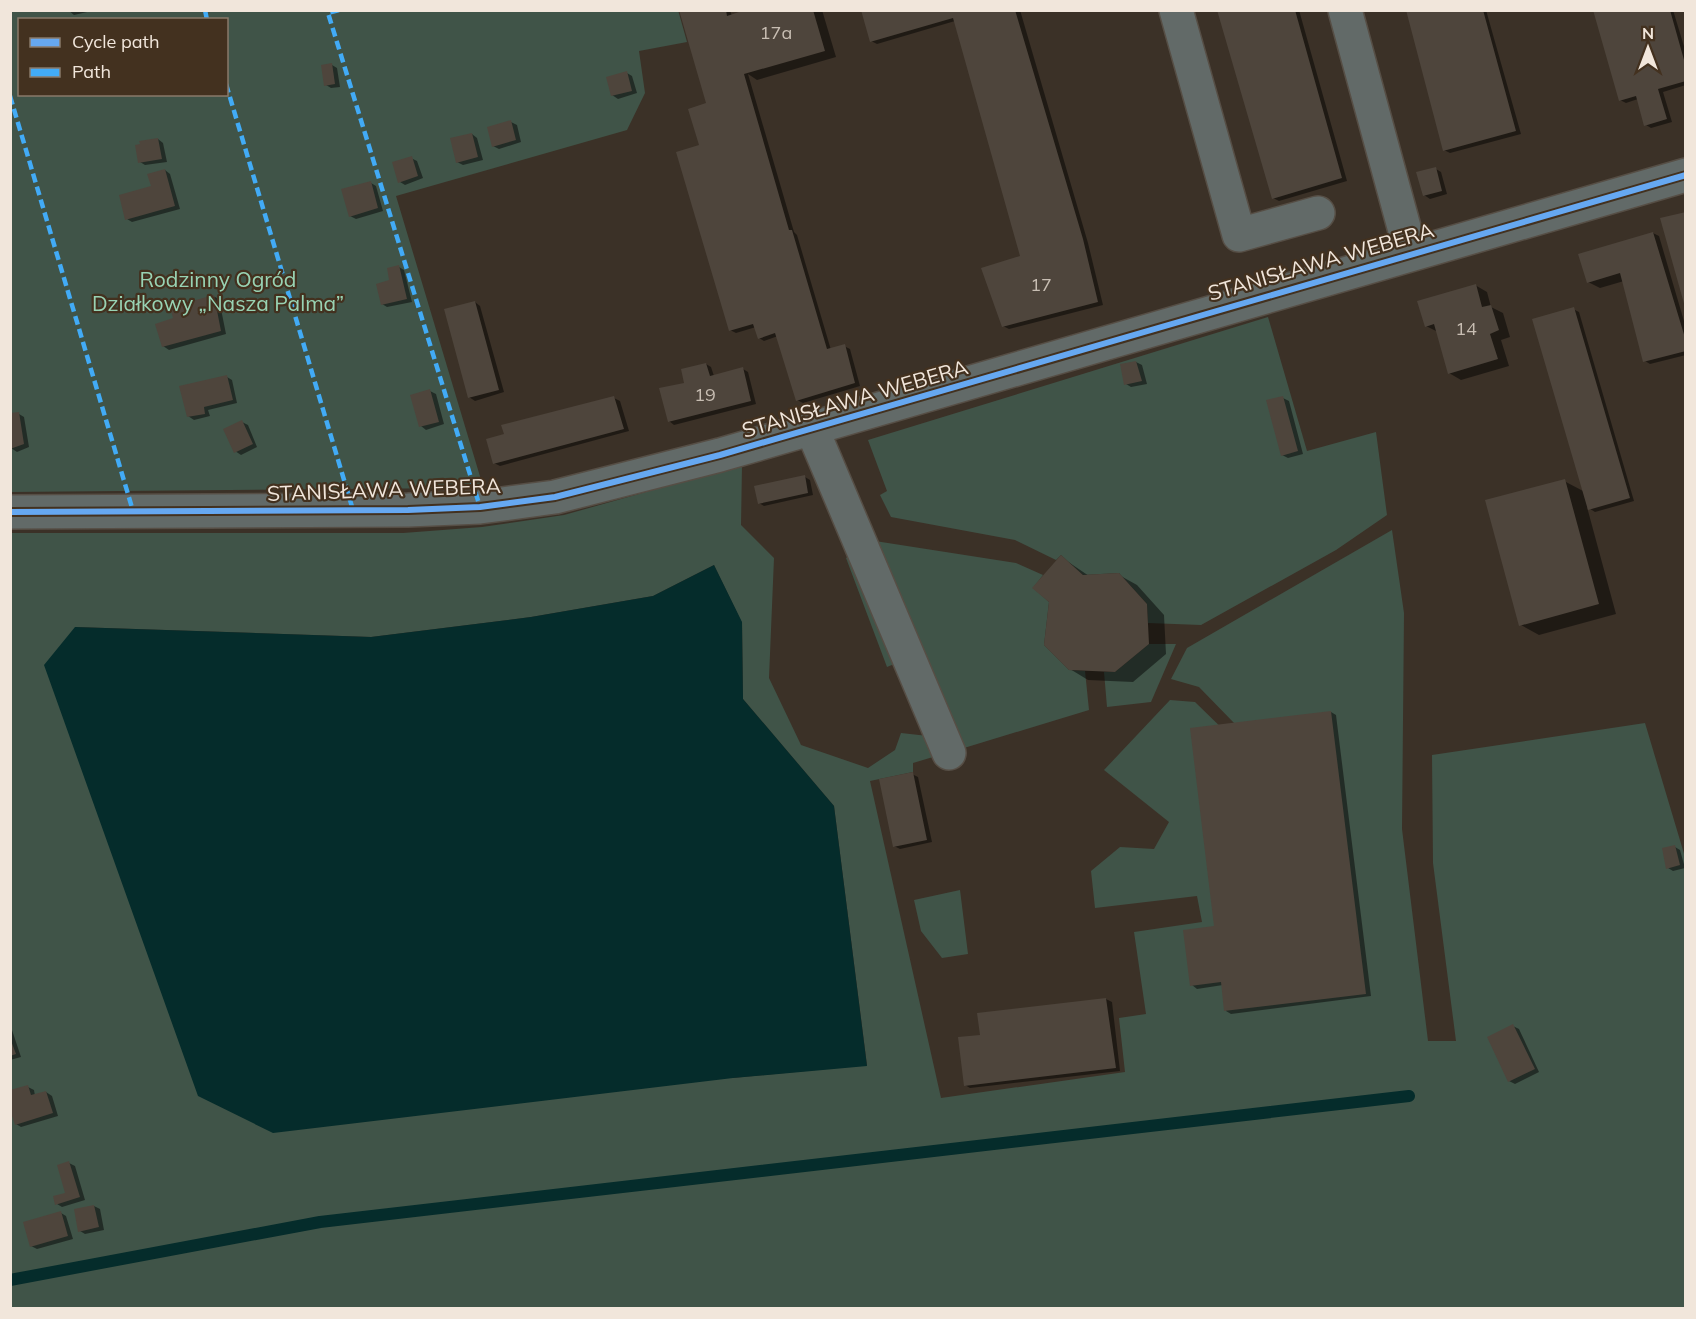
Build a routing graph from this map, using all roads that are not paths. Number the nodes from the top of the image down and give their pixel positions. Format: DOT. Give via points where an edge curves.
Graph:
graph roads {
  1 [pos="1176,10"];
  2 [pos="1345,10"];
  3 [pos="1686,175"];
  4 [pos="1318,213"];
  5 [pos="1411,253"];
  6 [pos="812,429"];
  7 [pos="10,512"];
  8 [pos="949,753"];
  1 -- 4 [label="street" via="1239,235"];
  2 -- 5 [label="street"];
  3 -- 5 [label="street, STANISŁAWA WEBERA"];
  5 -- 6 [label="street, STANISŁAWA WEBERA"];
  6 -- 7 [label="street, STANISŁAWA WEBERA" via="555,497 465,507"];
  6 -- 8 [label="street"];
}
